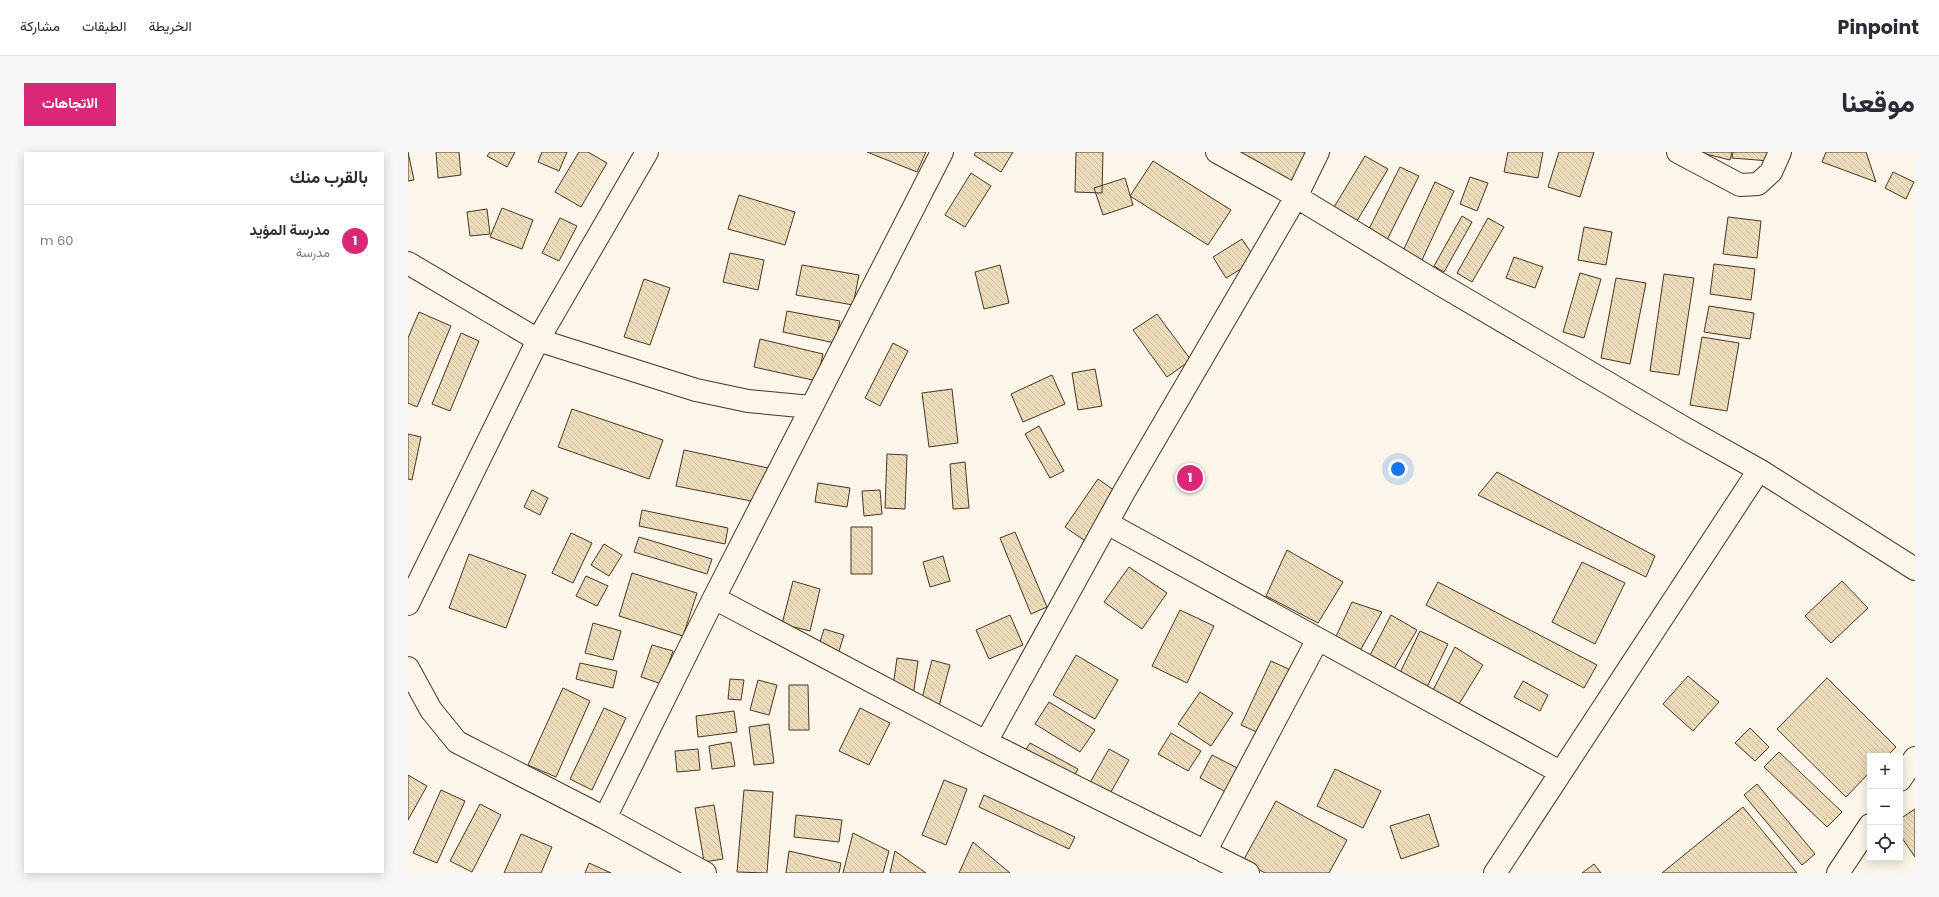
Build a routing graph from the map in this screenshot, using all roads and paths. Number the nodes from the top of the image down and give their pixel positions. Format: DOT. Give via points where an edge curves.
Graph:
graph roads {
  1 [pos="647,152"];
  2 [pos="942,152"];
  3 [pos="1217,152"];
  4 [pos="1318,152"];
  5 [pos="1678,152"];
  6 [pos="1780,152"];
  7 [pos="1296,197"];
  8 [pos="408,263"];
  9 [pos="538,340"];
  10 [pos="811,407"];
  11 [pos="1759,470"];
  12 [pos="1107,523"];
  13 [pos="1915,569"];
  14 [pos="714,598"];
  15 [pos="408,604"];
  16 [pos="1318,639"];
  17 [pos="408,668"];
  18 [pos="986,742"];
  19 [pos="1915,758"];
  20 [pos="1560,772"];
  21 [pos="1903,776"];
  22 [pos="605,818"];
  23 [pos="1867,830"];
  24 [pos="1205,852"];
  25 [pos="705,873"];
  26 [pos="1248,873"];
  27 [pos="1495,873"];
  28 [pos="1838,873"];
  1 -- 9 [label="street"];
  2 -- 10 [label="street"];
  3 -- 7 [label="street"];
  4 -- 7 [label="street"];
  5 -- 6 [label="street" via="1740,185 1758,184 1771,172"];
  7 -- 11 [label="street"];
  7 -- 12 [label="street"];
  8 -- 9 [label="street"];
  9 -- 10 [label="street" via="696,390 748,401"];
  9 -- 15 [label="street"];
  10 -- 14 [label="street"];
  11 -- 13 [label="street"];
  11 -- 20 [label="street"];
  12 -- 16 [label="street"];
  12 -- 18 [label="street"];
  14 -- 18 [label="street"];
  14 -- 22 [label="street"];
  16 -- 20 [label="street"];
  16 -- 24 [label="street"];
  17 -- 22 [label="street" via="432,710 457,742"];
  18 -- 24 [label="street"];
  19 -- 21 [label="street"];
  20 -- 27 [label="street"];
  22 -- 25 [label="street"];
  23 -- 28 [label="street"];
  24 -- 26 [label="street"];
}
